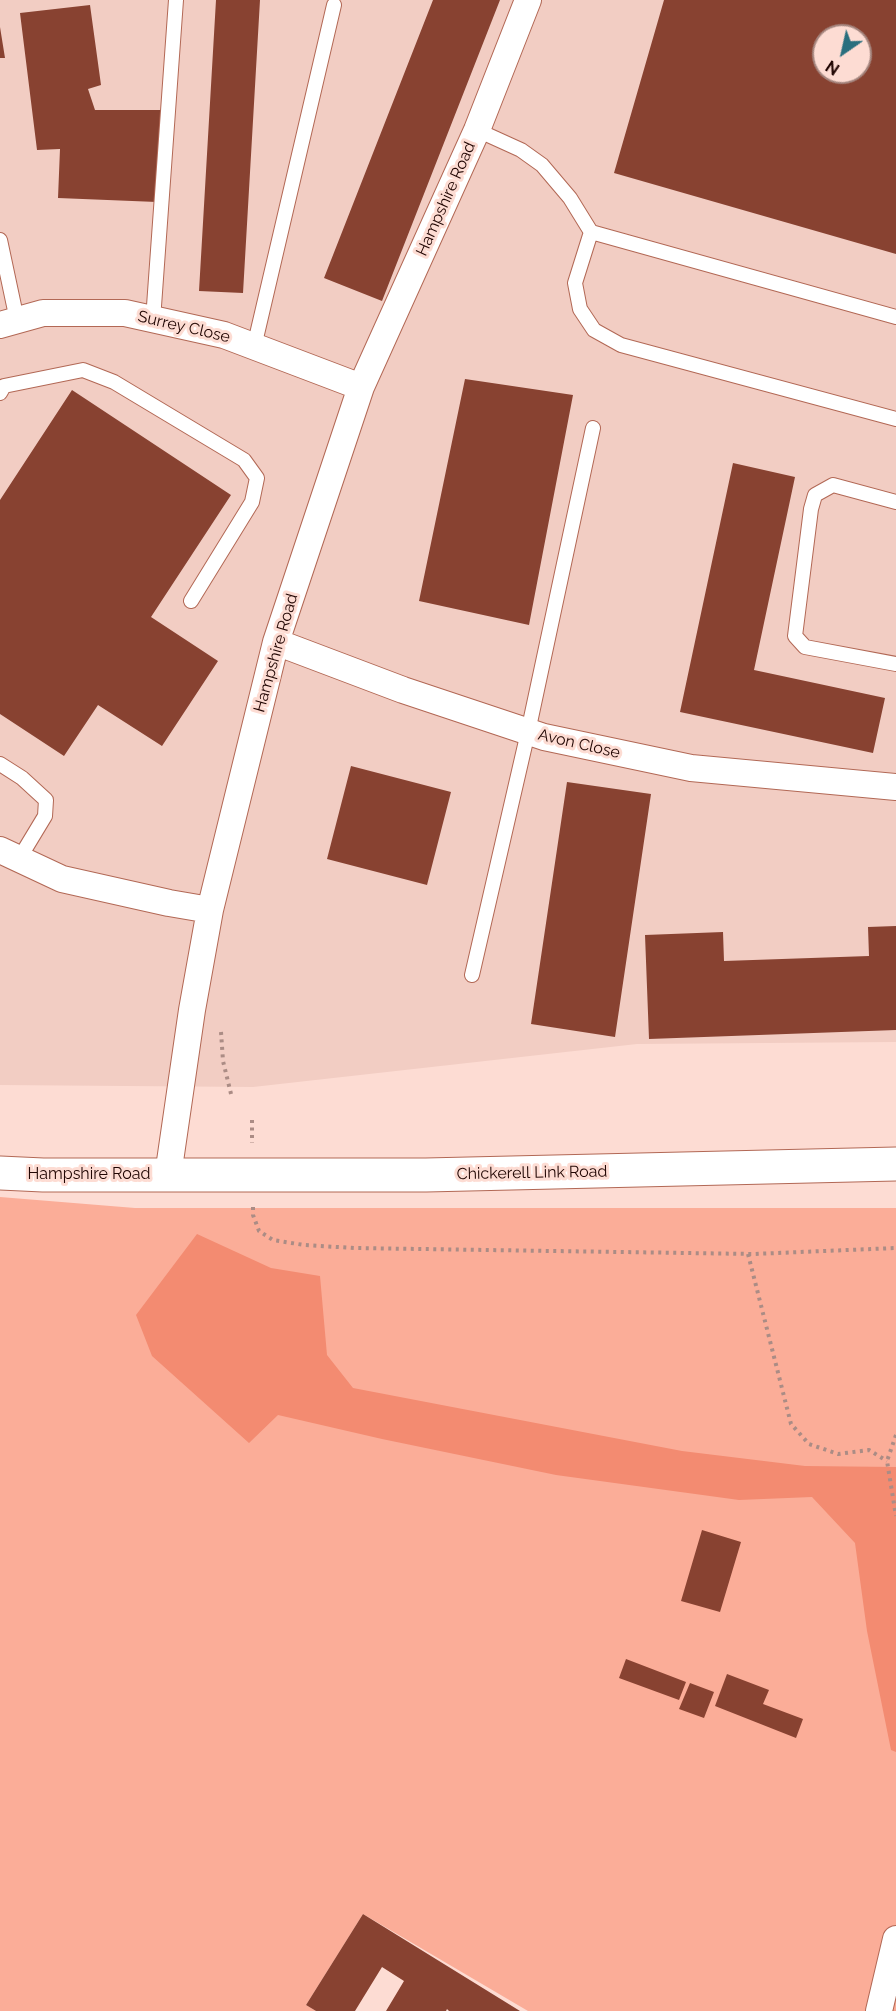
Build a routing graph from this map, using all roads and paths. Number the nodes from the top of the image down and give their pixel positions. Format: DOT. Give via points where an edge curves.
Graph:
graph roads {
  1 [pos="176,0"];
  2 [pos="528,0"];
  3 [pos="334,5"];
  4 [pos="477,130"];
  5 [pos="591,232"];
  6 [pos="0,240"];
  7 [pos="896,317"];
  8 [pos="153,320"];
  9 [pos="8,323"];
  10 [pos="254,347"];
  11 [pos="362,387"];
  12 [pos="0,393"];
  13 [pos="896,419"];
  14 [pos="592,428"];
  15 [pos="896,502"];
  16 [pos="191,601"];
  17 [pos="276,642"];
  18 [pos="896,664"];
  19 [pos="528,732"];
  20 [pos="0,764"];
  21 [pos="896,787"];
  22 [pos="9,854"];
  23 [pos="210,910"];
  24 [pos="472,975"];
  25 [pos="252,1120"];
  26 [pos="896,1164"];
  27 [pos="0,1173"];
  28 [pos="168,1175"];
  29 [pos="253,1175"];
  30 [pos="896,1248"];
  31 [pos="748,1254"];
  32 [pos="896,1435"];
  33 [pos="887,1461"];
  34 [pos="896,1516"];
  35 [pos="896,1940"];
  36 [pos="879,2011"];
  1 -- 8 [label="lane"];
  2 -- 4 [label="street, Hampshire Road"];
  3 -- 10 [label="lane"];
  4 -- 5 [label="lane" via="521,150 542,165 570,198"];
  4 -- 11 [label="street, Hampshire Road"];
  5 -- 7 [label="lane"];
  5 -- 13 [label="lane" via="575,283 580,309 594,330 621,345"];
  6 -- 9 [label="lane"];
  8 -- 9 [label="street, Surrey Close" via="125,313 43,313"];
  8 -- 10 [label="street, Surrey Close" via="224,335"];
  10 -- 11 [label="street, Surrey Close"];
  11 -- 17 [label="street, Hampshire Road"];
  12 -- 16 [label="lane" via="4,387 83,370 114,382 244,460 257,478 252,502"];
  14 -- 19 [label="lane"];
  15 -- 18 [label="lane" via="833,485 815,495 795,636 805,647"];
  17 -- 19 [label="street, Avon Close"];
  17 -- 23 [label="street, Hampshire Road"];
  19 -- 21 [label="street, Avon Close" via="691,768"];
  19 -- 24 [label="lane"];
  20 -- 22 [label="lane" via="46,800 45,816"];
  22 -- 23 [label="street" via="62,879"];
  23 -- 28 [label="street, Hampshire Road"];
  25 -- 29 [label="path"];
  26 -- 29 [label="main road, Chickerell Link Road"];
  27 -- 28 [label="main road, Hampshire Road"];
  28 -- 29 [label="main road, Chickerell Link Road"];
  29 -- 31 [label="path" via="253,1215 259,1231 273,1240 303,1245"];
  30 -- 31 [label="path"];
  31 -- 33 [label="path" via="791,1424 809,1444 838,1454 869,1450"];
  32 -- 33 [label="path"];
  33 -- 34 [label="path"];
  35 -- 36 [label="street"];
}
